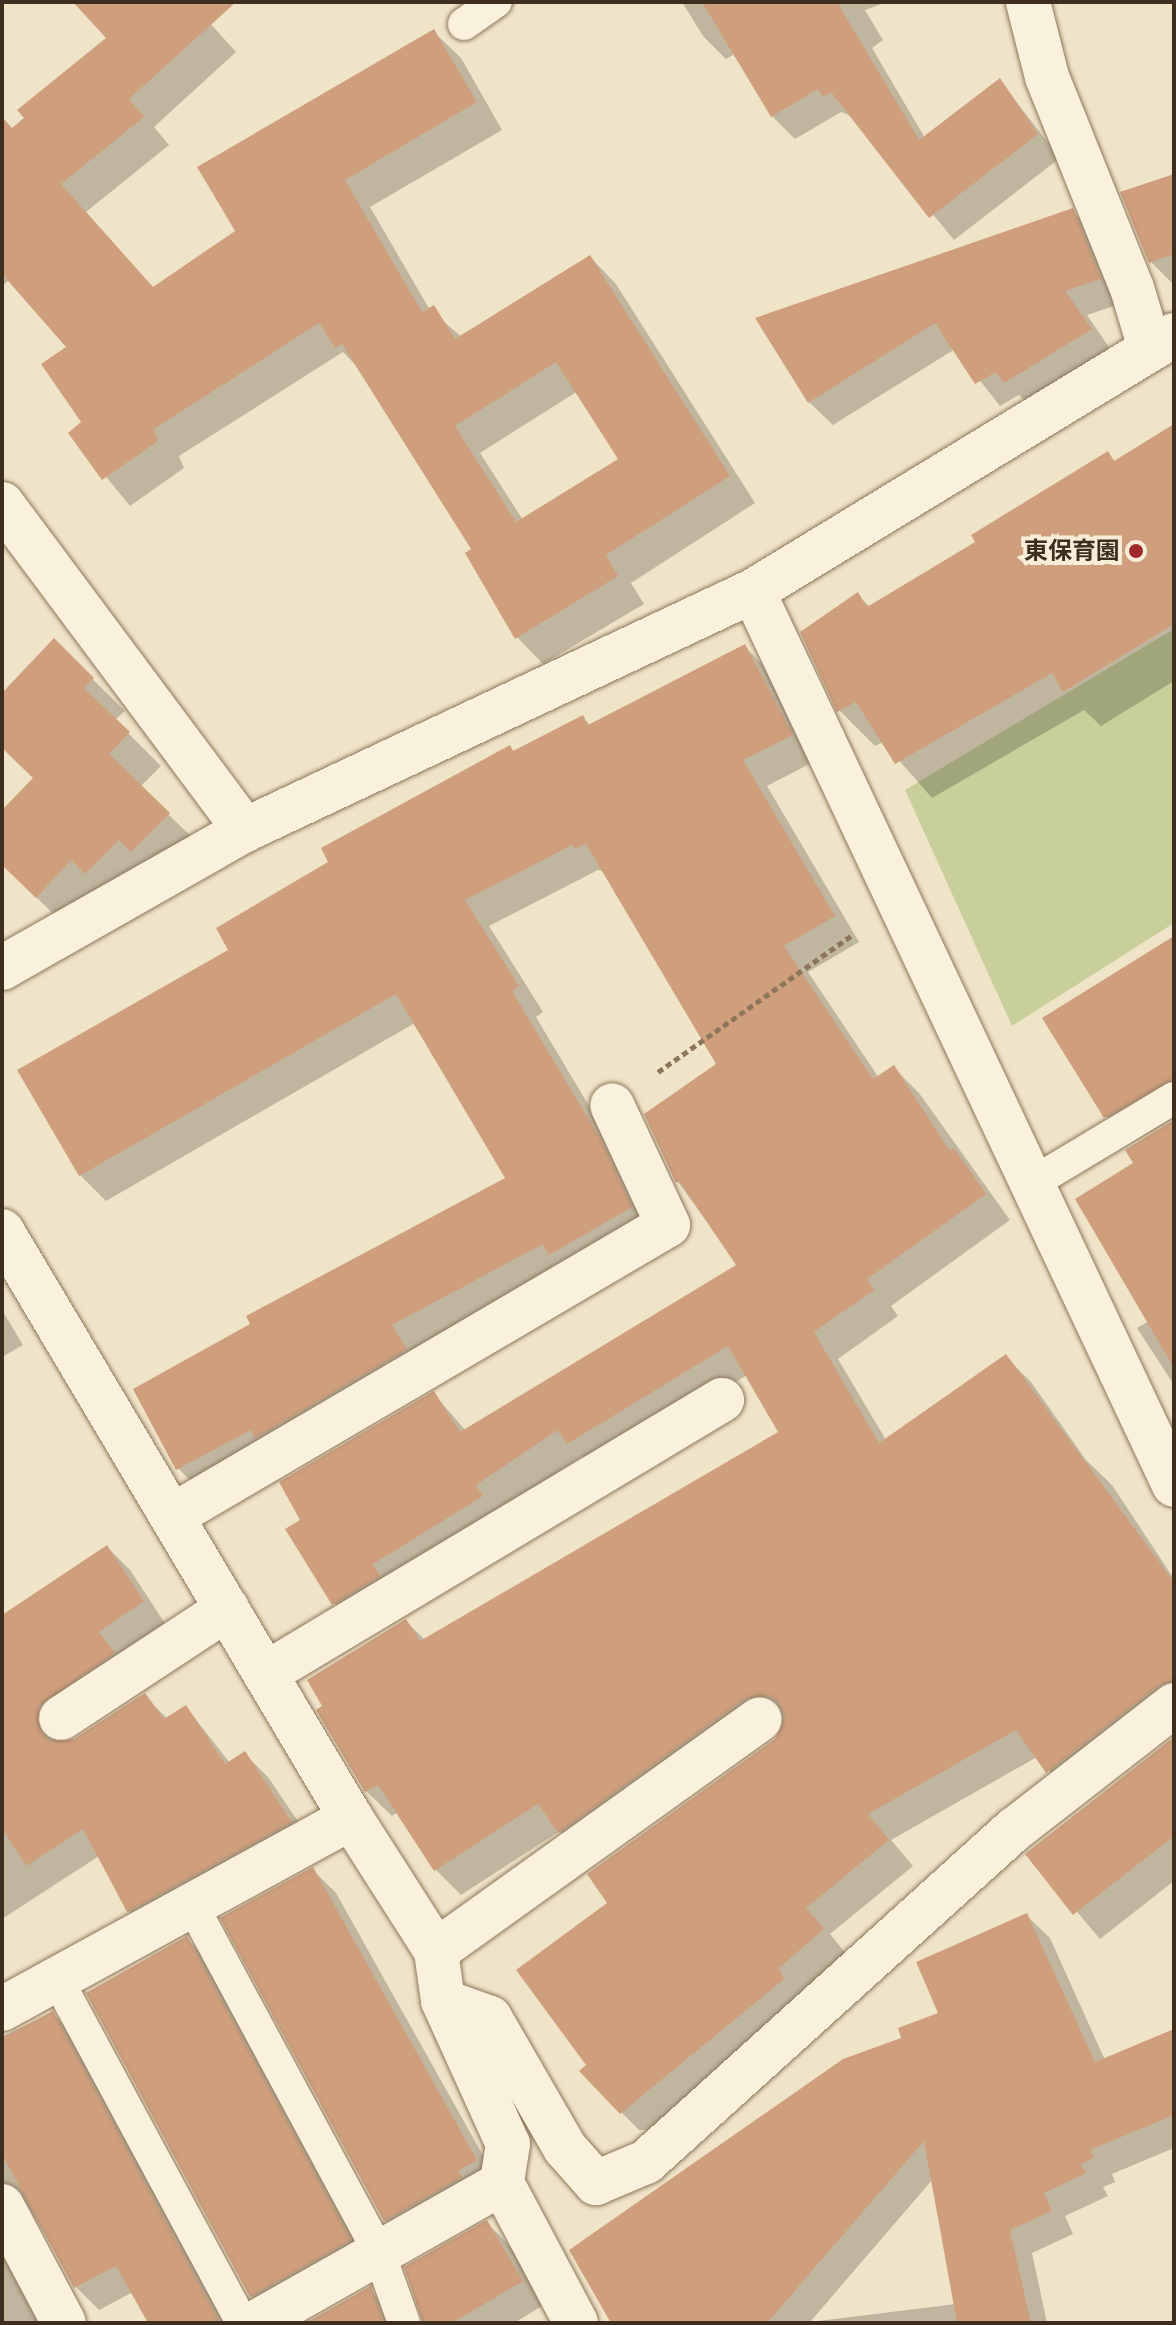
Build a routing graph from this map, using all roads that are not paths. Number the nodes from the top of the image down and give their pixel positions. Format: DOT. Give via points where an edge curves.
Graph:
graph roads {
  1 [pos="496,2"];
  2 [pos="1028,2"];
  3 [pos="464,24"];
  4 [pos="1162,342"];
  5 [pos="2,504"];
  6 [pos="753,591"];
  7 [pos="245,830"];
  8 [pos="2,968"];
  9 [pos="1174,1098"];
  10 [pos="612,1105"];
  11 [pos="1029,1185"];
  12 [pos="2,1231"];
  13 [pos="722,1400"];
  14 [pos="1174,1485"];
  15 [pos="172,1516"];
  16 [pos="227,1609"];
  17 [pos="265,1674"];
  18 [pos="1174,1705"];
  19 [pos="61,1718"];
  20 [pos="760,1719"];
  21 [pos="351,1818"];
  22 [pos="192,1905"];
  23 [pos="436,1951"];
  24 [pos="57,1979"];
  25 [pos="443,2001"];
  26 [pos="2,2009"];
  27 [pos="502,2183"];
  28 [pos="2,2206"];
  29 [pos="379,2253"];
  30 [pos="64,2323"];
  31 [pos="242,2323"];
  32 [pos="255,2323"];
  33 [pos="404,2323"];
  34 [pos="576,2323"];
  1 -- 3 [label="lane"];
  2 -- 4 [label="street" via="1047,77 1132,288"];
  4 -- 6 [label="street"];
  5 -- 7 [label="street"];
  6 -- 7 [label="street"];
  6 -- 11 [label="street"];
  7 -- 8 [label="street"];
  9 -- 11 [label="lane"];
  10 -- 15 [label="street" via="668,1225"];
  11 -- 14 [label="street"];
  12 -- 15 [label="street"];
  13 -- 17 [label="street"];
  15 -- 16 [label="street"];
  16 -- 17 [label="street"];
  16 -- 19 [label="street"];
  17 -- 21 [label="street"];
  18 -- 25 [label="street" via="1015,1829 646,2162 596,2183 565,2148 490,2018"];
  20 -- 23 [label="street"];
  21 -- 22 [label="street"];
  21 -- 23 [label="street"];
  22 -- 24 [label="street"];
  22 -- 29 [label="lane"];
  23 -- 25 [label="street"];
  24 -- 26 [label="street"];
  24 -- 31 [label="lane"];
  25 -- 27 [label="street" via="508,2144"];
  27 -- 29 [label="street"];
  27 -- 34 [label="street"];
  28 -- 30 [label="street"];
  29 -- 32 [label="street"];
  29 -- 33 [label="lane"];
}
